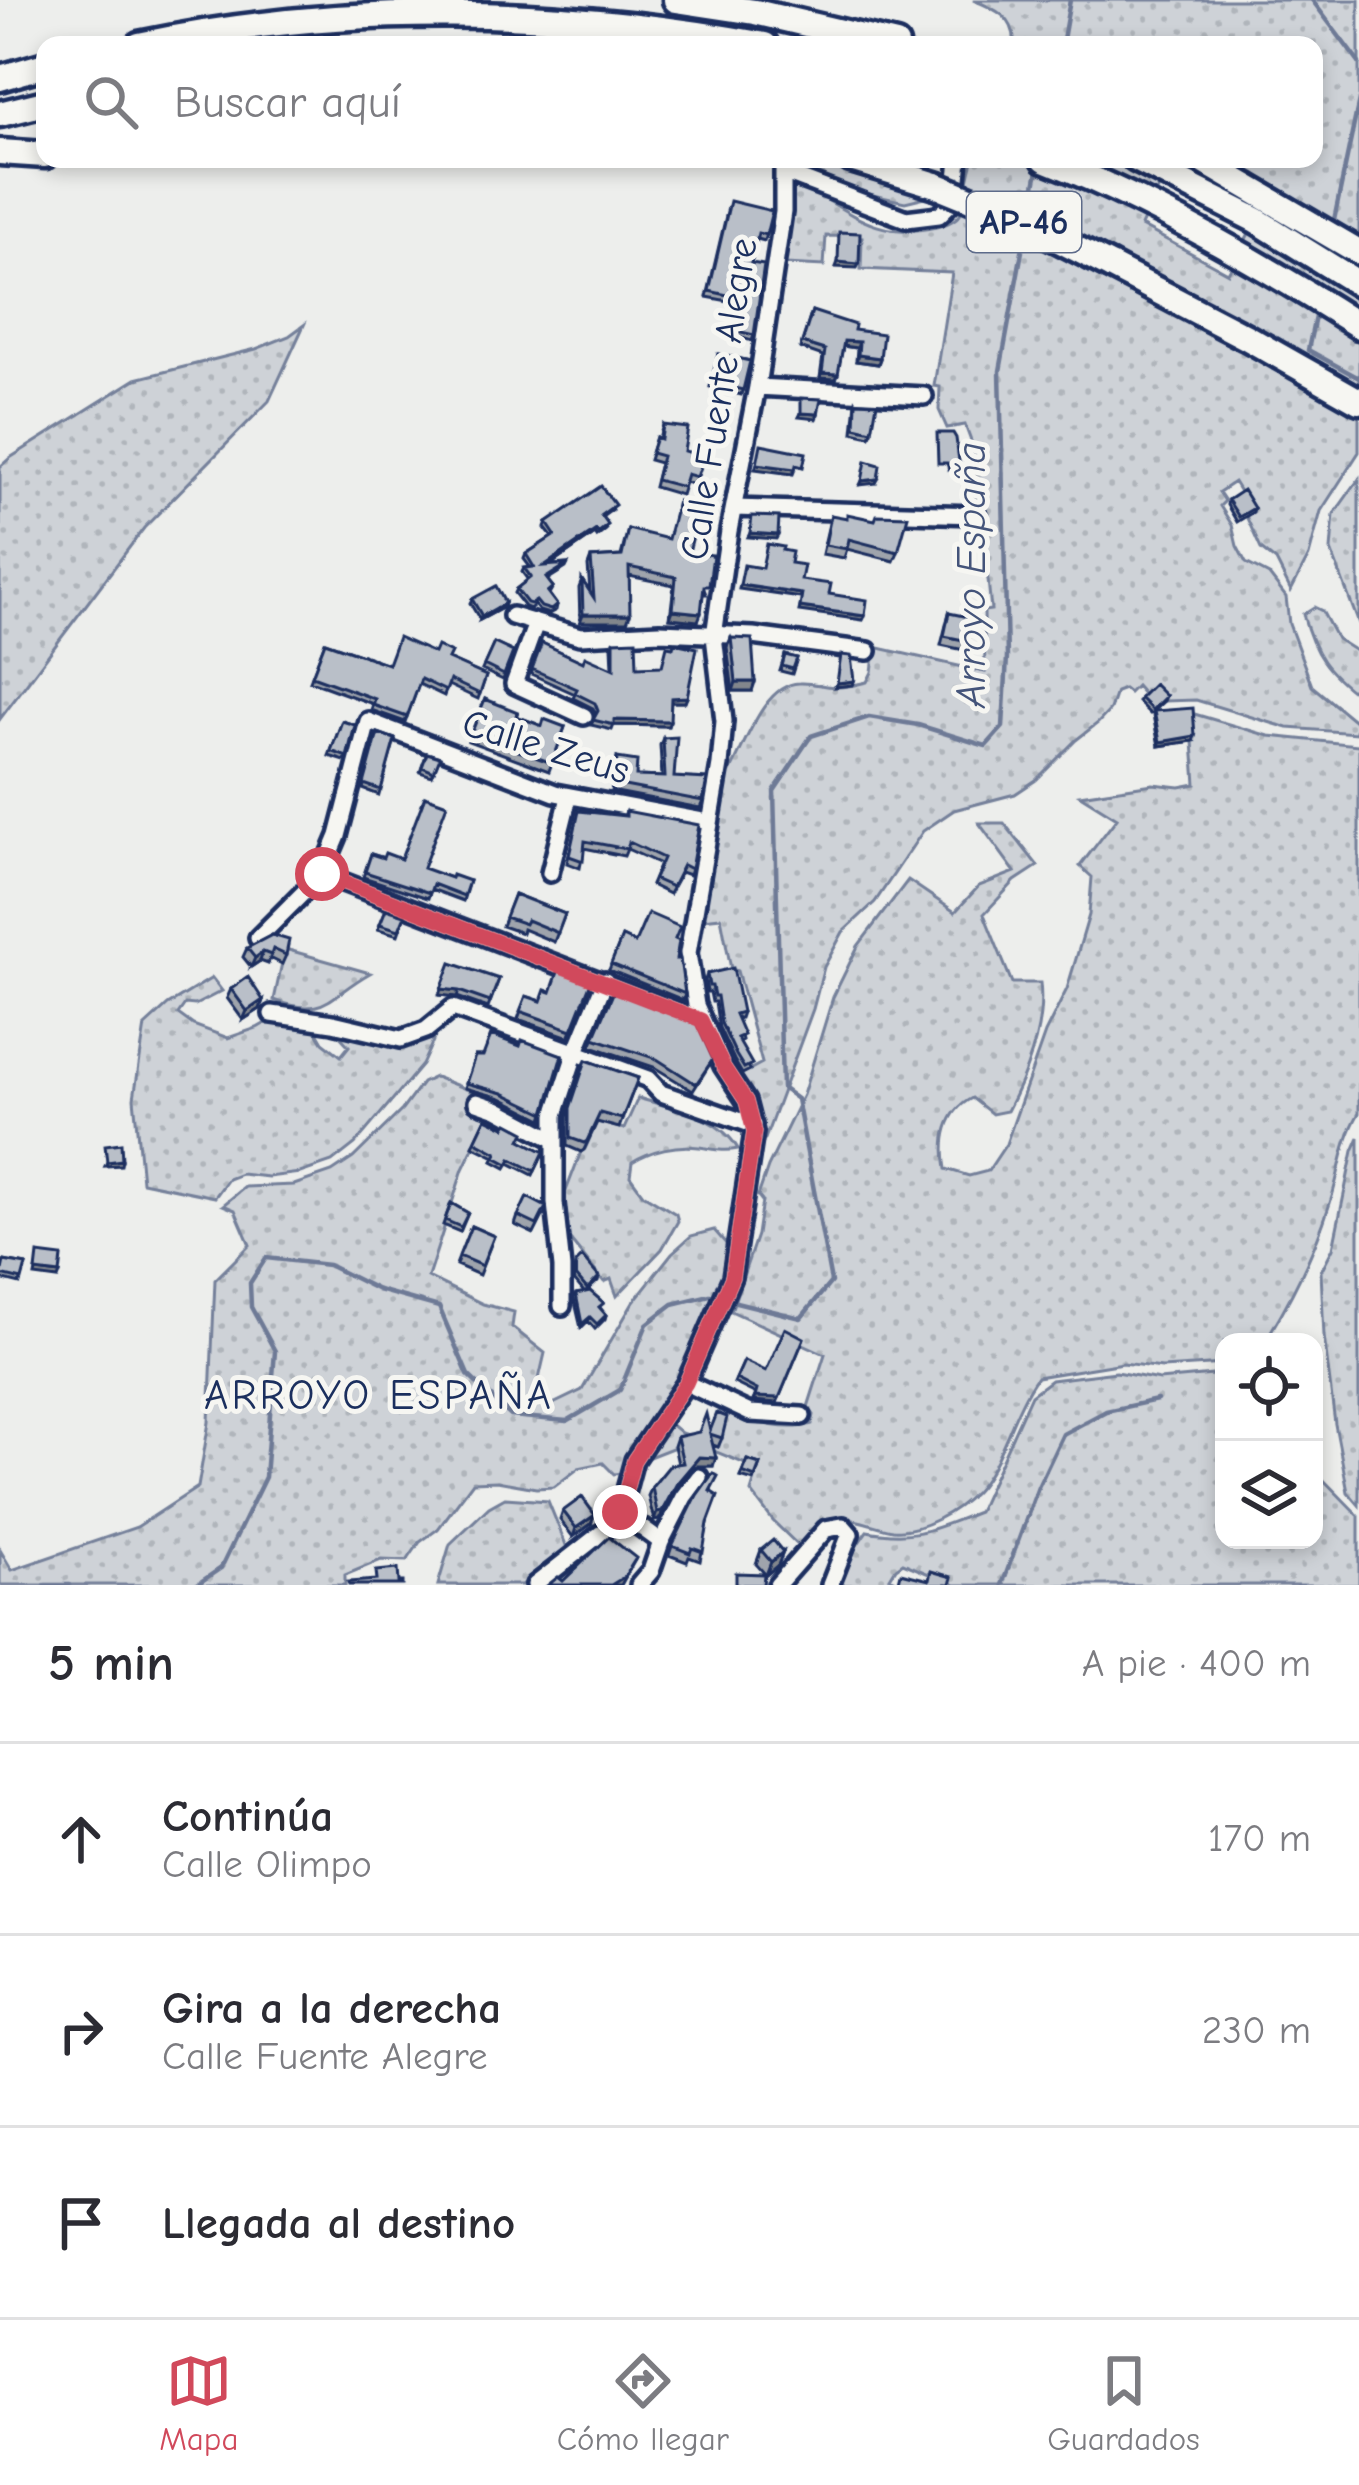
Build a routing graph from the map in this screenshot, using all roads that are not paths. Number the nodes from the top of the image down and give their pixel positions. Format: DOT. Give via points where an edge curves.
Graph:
graph roads {
  1 [pos="676,0"];
  2 [pos="198,36"];
  3 [pos="714,36"];
  4 [pos="858,36"];
  5 [pos="36,68"];
  6 [pos="0,78"];
  7 [pos="36,105"];
  8 [pos="0,115"];
  9 [pos="0,152"];
  10 [pos="36,154"];
  11 [pos="880,168"];
  12 [pos="958,168"];
  13 [pos="1064,168"];
  14 [pos="1157,168"];
  15 [pos="1217,168"];
  16 [pos="1359,252"];
  17 [pos="1359,284"];
  18 [pos="1359,326"];
  19 [pos="758,387"];
  20 [pos="924,397"];
  21 [pos="1359,401"];
  22 [pos="734,508"];
  23 [pos="977,515"];
  24 [pos="512,616"];
  25 [pos="536,623"];
  26 [pos="715,636"];
  27 [pos="868,651"];
  28 [pos="584,716"];
  29 [pos="569,797"];
  30 [pos="710,822"];
  31 [pos="550,873"];
  32 [pos="322,874"];
  33 [pos="258,938"];
  34 [pos="605,982"];
  35 [pos="272,1014"];
  36 [pos="701,1020"];
  37 [pos="575,1054"];
  38 [pos="477,1102"];
  39 [pos="753,1125"];
  40 [pos="555,1140"];
  41 [pos="562,1306"];
  42 [pos="686,1383"];
  43 [pos="802,1416"];
  44 [pos="699,1477"];
  45 [pos="620,1512"];
  46 [pos="661,1542"];
  47 [pos="535,1585"];
  48 [pos="639,1585"];
  49 [pos="777,1585"];
  50 [pos="830,1585"];
  1 -- 4 [label="highway"];
  2 -- 3 [label="highway" via="443,14"];
  5 -- 6 [label="highway"];
  7 -- 8 [label="highway"];
  9 -- 10 [label="highway"];
  11 -- 21 [label="highway, AP-46, bridge" via="1010,215"];
  12 -- 19 [label="street, Calle Fuente Alegre" via="955,200 939,215 906,219 784,172"];
  13 -- 18 [label="highway" via="1238,254"];
  14 -- 17 [label="highway"];
  15 -- 16 [label="highway"];
  19 -- 20 [label="street"];
  19 -- 22 [label="street, Calle Fuente Alegre"];
  22 -- 23 [label="street"];
  22 -- 26 [label="street, Calle Fuente Alegre"];
  24 -- 25 [label="street"];
  25 -- 26 [label="street" via="580,637"];
  25 -- 28 [label="street, Calle Zeus" via="514,684"];
  26 -- 27 [label="street"];
  26 -- 30 [label="street, Calle Fuente Alegre" via="724,721"];
  29 -- 30 [label="street, Calle Zeus"];
  29 -- 31 [label="street"];
  29 -- 32 [label="street, Calle Zeus" via="368,721"];
  30 -- 36 [label="street, Calle Fuente Alegre" via="688,953"];
  32 -- 33 [label="street"];
  32 -- 34 [label="street"];
  34 -- 36 [label="street"];
  34 -- 37 [label="street"];
  35 -- 37 [label="street" via="401,1039 453,1008"];
  36 -- 39 [label="street, Calle Fuente Alegre"];
  37 -- 39 [label="street"];
  37 -- 40 [label="street"];
  38 -- 40 [label="street"];
  39 -- 42 [label="street" via="732,1277"];
  40 -- 41 [label="street"];
  42 -- 43 [label="street" via="750,1413"];
  42 -- 45 [label="street" via="634,1460"];
  44 -- 46 [label="street"];
  45 -- 46 [label="street"];
  45 -- 47 [label="street"];
  46 -- 48 [label="street"];
  49 -- 50 [label="street" via="826,1529 843,1526 850,1534"];
}
